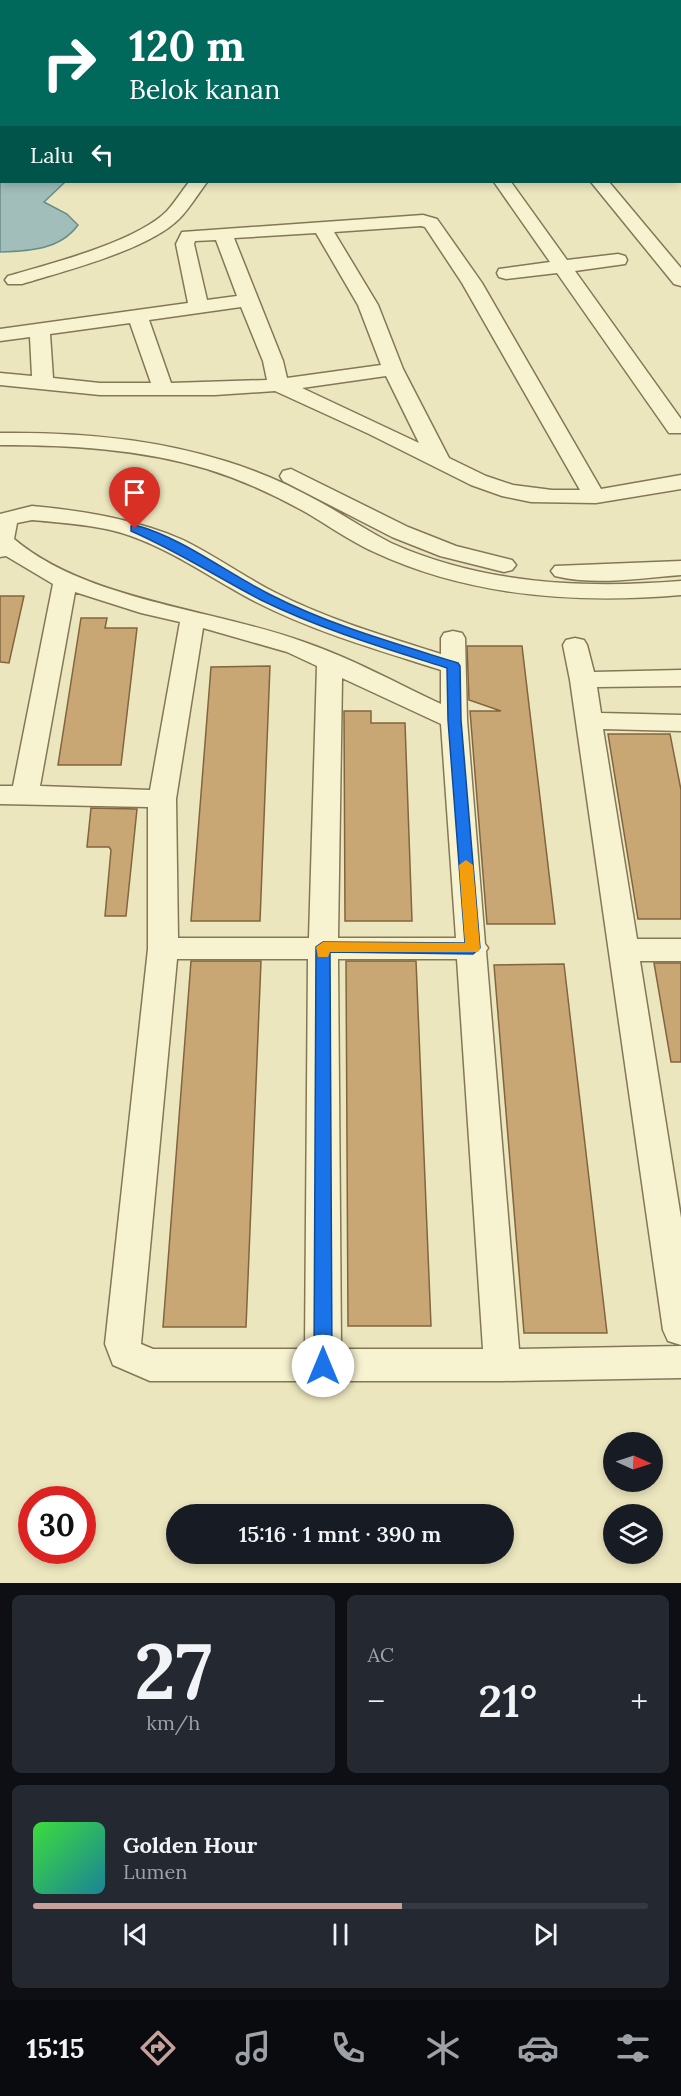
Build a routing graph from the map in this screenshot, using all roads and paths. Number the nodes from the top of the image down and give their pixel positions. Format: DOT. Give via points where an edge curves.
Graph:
graph roads {
  1 [pos="175,183"];
  2 [pos="197,183"];
  3 [pos="503,183"];
  4 [pos="601,183"];
  5 [pos="322,227"];
  6 [pos="223,233"];
  7 [pos="618,260"];
  8 [pos="563,266"];
  9 [pos="506,273"];
  10 [pos="6,277"];
  11 [pos="681,280"];
  12 [pos="248,300"];
  13 [pos="199,307"];
  14 [pos="138,317"];
  15 [pos="40,330"];
  16 [pos="0,335"];
  17 [pos="393,369"];
  18 [pos="0,379"];
  19 [pos="42,383"];
  20 [pos="278,385"];
  21 [pos="163,388"];
  22 [pos="0,423"];
  23 [pos="680,429"];
  24 [pos="0,439"];
  25 [pos="439,461"];
  26 [pos="681,482"];
  27 [pos="594,496"];
  28 [pos="1,545"];
  29 [pos="681,568"];
  30 [pos="65,581"];
  31 [pos="681,588"];
  32 [pos="193,617"];
  33 [pos="575,645"];
  34 [pos="330,662"];
  35 [pos="681,678"];
  36 [pos="583,680"];
  37 [pos="454,720"];
  38 [pos="588,721"];
  39 [pos="681,723"];
  40 [pos="13,795"];
  41 [pos="162,799"];
  42 [pos="323,947"];
  43 [pos="473,948"];
  44 [pos="163,949"];
  45 [pos="623,950"];
  46 [pos="681,950"];
  47 [pos="681,1330"];
  48 [pos="681,1362"];
  49 [pos="502,1365"];
  50 [pos="323,1366"];
  1 -- 10 [label="street" via="143,218 116,234"];
  2 -- 10 [label="street" via="172,216 142,235 89,258"];
  3 -- 8 [label="street"];
  4 -- 11 [label="street"];
  5 -- 6 [label="street"];
  5 -- 17 [label="street" via="368,305"];
  5 -- 27 [label="street" via="423,220 431,223 472,283"];
  6 -- 12 [label="street"];
  6 -- 13 [label="street" via="185,238"];
  7 -- 8 [label="street"];
  8 -- 9 [label="street"];
  8 -- 23 [label="street"];
  12 -- 13 [label="street"];
  12 -- 20 [label="street" via="273,361"];
  13 -- 14 [label="street"];
  14 -- 15 [label="street"];
  14 -- 21 [label="street"];
  15 -- 16 [label="street"];
  15 -- 19 [label="street"];
  17 -- 20 [label="street"];
  17 -- 25 [label="street"];
  18 -- 19 [label="street"];
  19 -- 21 [label="street" via="100,389"];
  20 -- 21 [label="street"];
  20 -- 25 [label="street"];
  22 -- 29 [label="street" via="132,432 193,444 300,479 400,532 438,547 500,564 599,573"];
  24 -- 31 [label="street" via="83,441 151,450 214,465 303,501 383,548 463,575 563,590 618,593"];
  25 -- 27 [label="street" via="475,480 512,491 556,497"];
  26 -- 27 [label="street"];
  28 -- 30 [label="street"];
  28 -- 37 [label="street" via="8,519 32,513 135,529 176,546 265,597 332,627 453,652"];
  30 -- 32 [label="street"];
  30 -- 40 [label="street"];
  32 -- 34 [label="street" via="296,647"];
  32 -- 41 [label="street"];
  33 -- 36 [label="street"];
  34 -- 37 [label="street"];
  34 -- 42 [label="street"];
  35 -- 36 [label="street"];
  36 -- 38 [label="street"];
  37 -- 43 [label="street"];
  38 -- 39 [label="street"];
  38 -- 45 [label="street"];
  40 -- 41 [label="street"];
  41 -- 44 [label="street"];
  42 -- 43 [label="street"];
  42 -- 44 [label="street"];
  42 -- 50 [label="street"];
  43 -- 49 [label="street"];
  44 -- 50 [label="street" via="123,1344 126,1354 150,1365"];
  45 -- 46 [label="street"];
  45 -- 47 [label="street"];
  48 -- 49 [label="street"];
  49 -- 50 [label="street"];
}
